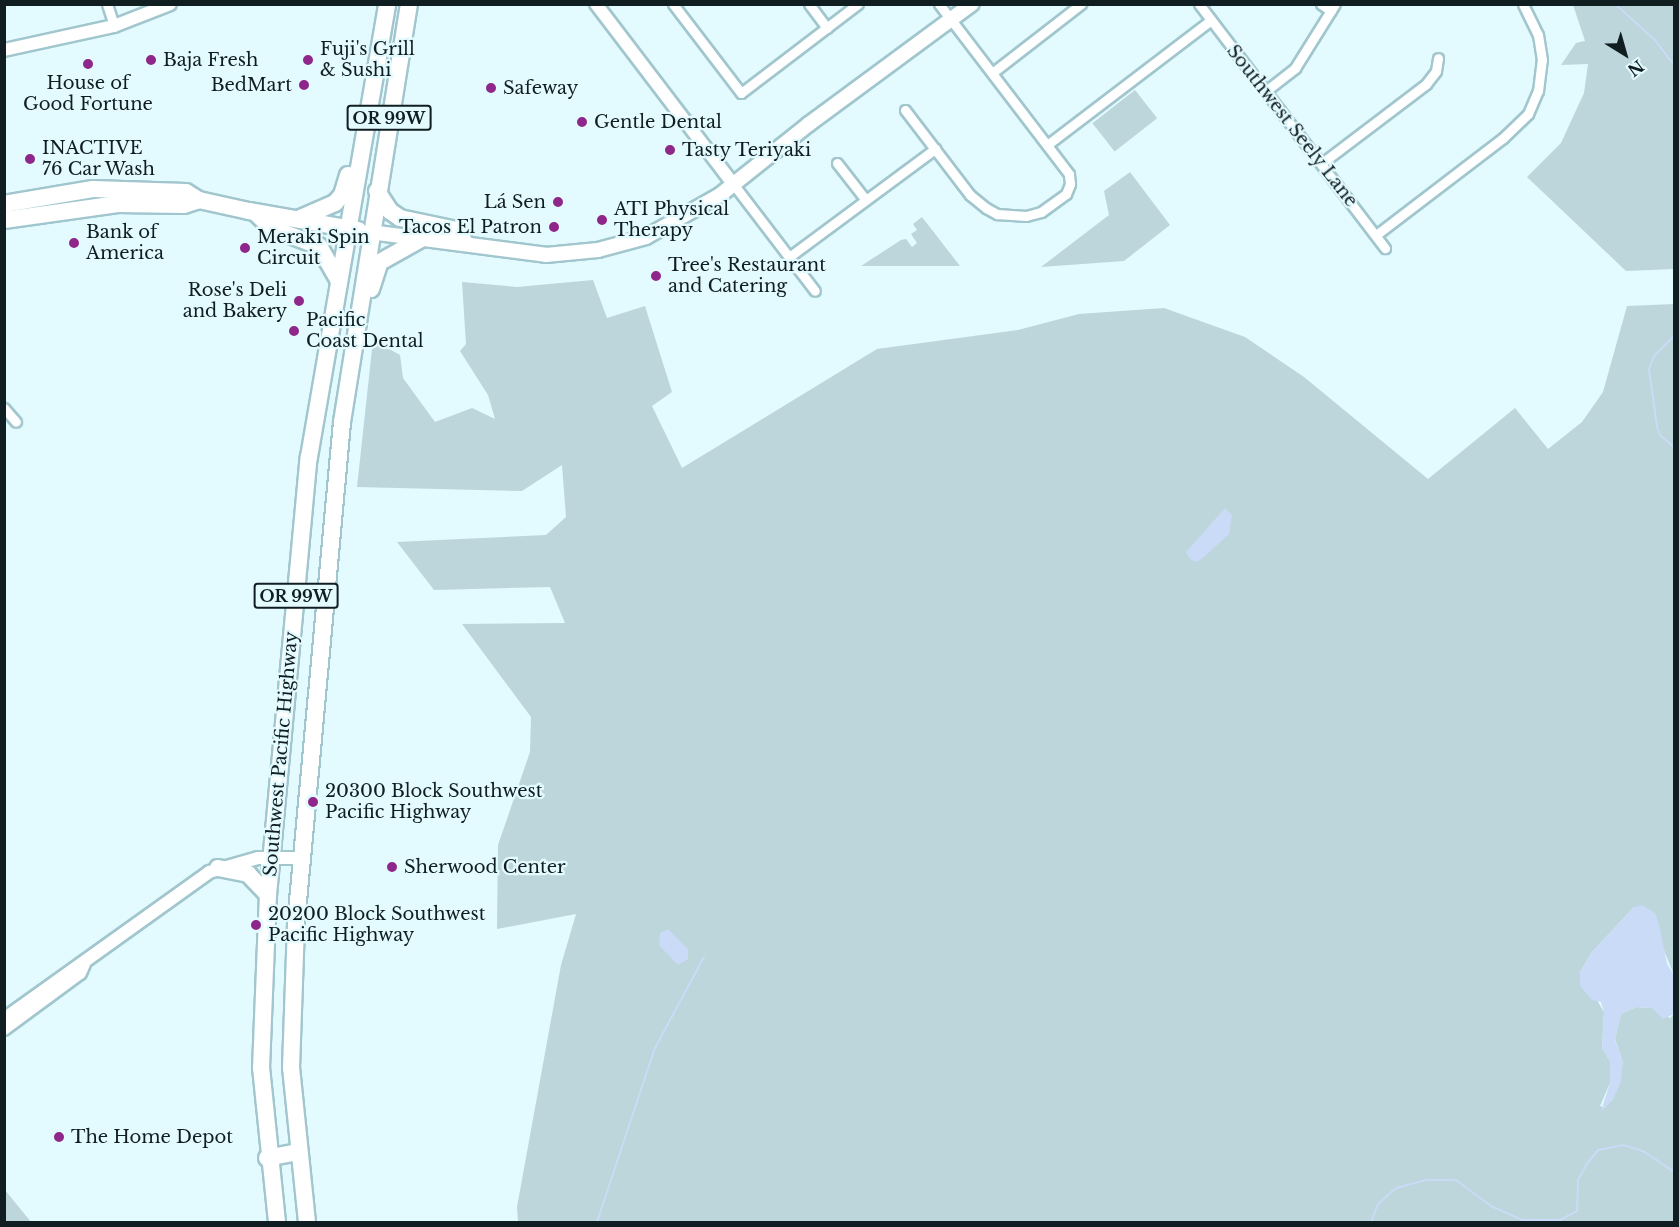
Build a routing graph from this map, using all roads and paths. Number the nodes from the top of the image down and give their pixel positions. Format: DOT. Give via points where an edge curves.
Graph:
graph roads {
  1 [pos="107,4"];
  2 [pos="170,4"];
  3 [pos="387,4"];
  4 [pos="409,4"];
  5 [pos="596,4"];
  6 [pos="673,4"];
  7 [pos="809,4"];
  8 [pos="858,4"];
  9 [pos="939,4"];
  10 [pos="972,4"];
  11 [pos="1081,4"];
  12 [pos="1199,4"];
  13 [pos="1321,4"];
  14 [pos="1523,4"];
  15 [pos="1333,8"];
  16 [pos="1211,20"];
  17 [pos="951,21"];
  18 [pos="114,26"];
  19 [pos="827,28"];
  20 [pos="4,50"];
  21 [pos="1438,58"];
  22 [pos="992,73"];
  23 [pos="1267,90"];
  24 [pos="369,102"];
  25 [pos="905,110"];
  26 [pos="1047,145"];
  27 [pos="935,149"];
  28 [pos="837,162"];
  29 [pos="1322,163"];
  30 [pos="734,185"];
  31 [pos="106,188"];
  32 [pos="377,191"];
  33 [pos="865,199"];
  34 [pos="200,200"];
  35 [pos="4,204"];
  36 [pos="256,213"];
  37 [pos="38,215"];
  38 [pos="298,219"];
  39 [pos="4,220"];
  40 [pos="347,228"];
  41 [pos="370,232"];
  42 [pos="1376,235"];
  43 [pos="423,238"];
  44 [pos="465,243"];
  45 [pos="1385,248"];
  46 [pos="789,257"];
  47 [pos="339,282"];
  48 [pos="815,291"];
  49 [pos="352,351"];
  50 [pos="4,408"];
  51 [pos="16,422"];
  52 [pos="272,857"];
  53 [pos="302,858"];
  54 [pos="218,868"];
  55 [pos="268,895"];
  56 [pos="84,964"];
  57 [pos="4,1019"];
  58 [pos="4,1029"];
  59 [pos="298,1152"];
  60 [pos="267,1158"];
  61 [pos="277,1222"];
  62 [pos="307,1222"];
  1 -- 18 [label="street"];
  2 -- 18 [label="street"];
  3 -- 24 [label="highway, Southwest Pacific Highway / OR 99W"];
  4 -- 32 [label="highway, Southwest Pacific Highway / OR 99W"];
  5 -- 30 [label="street"];
  6 -- 19 [label="street" via="741,93"];
  7 -- 19 [label="street"];
  8 -- 19 [label="street"];
  9 -- 17 [label="street"];
  10 -- 17 [label="main road"];
  11 -- 22 [label="street"];
  12 -- 16 [label="street, Southwest Seely Lane"];
  13 -- 15 [label="street"];
  14 -- 42 [label="street" via="1538,35 1542,60 1539,87 1531,108 1512,132"];
  15 -- 23 [label="street" via="1295,68"];
  16 -- 23 [label="street, Southwest Seely Lane"];
  16 -- 26 [label="street"];
  17 -- 22 [label="street"];
  17 -- 30 [label="main road" via="870,82 859,96"];
  18 -- 20 [label="street"];
  21 -- 29 [label="street" via="1436,71 1426,84"];
  22 -- 26 [label="street"];
  23 -- 29 [label="street, Southwest Seely Lane"];
  24 -- 38 [label="highway" via="360,110 342,195 335,203"];
  24 -- 40 [label="highway, Southwest Pacific Highway / OR 99W"];
  25 -- 27 [label="street"];
  26 -- 27 [label="street" via="1069,174 1070,184 1054,204 1026,216 998,214 977,202"];
  27 -- 33 [label="street"];
  28 -- 33 [label="street"];
  29 -- 42 [label="street, Southwest Seely Lane"];
  30 -- 44 [label="main road" via="666,228 598,250 529,254"];
  30 -- 46 [label="street"];
  31 -- 34 [label="highway" via="186,192"];
  31 -- 35 [label="highway" via="39,195"];
  31 -- 37 [label="highway" via="92,197 58,203"];
  32 -- 41 [label="highway, Southwest Pacific Highway / OR 99W"];
  32 -- 44 [label="highway" via="390,212 400,218 457,230"];
  33 -- 46 [label="street"];
  34 -- 36 [label="highway"];
  34 -- 37 [label="highway" via="184,205 123,204"];
  36 -- 38 [label="highway"];
  36 -- 47 [label="highway" via="271,228 319,246"];
  37 -- 39 [label="highway"];
  38 -- 40 [label="highway"];
  40 -- 41 [label="highway"];
  40 -- 47 [label="highway, Southwest Pacific Highway / OR 99W"];
  41 -- 43 [label="main road"];
  41 -- 49 [label="highway, Southwest Pacific Highway / OR 99W"];
  42 -- 45 [label="street, Southwest Seely Lane"];
  43 -- 44 [label="main road"];
  43 -- 49 [label="highway" via="391,255 375,270 365,335"];
  46 -- 48 [label="street"];
  47 -- 52 [label="highway, Southwest Pacific Highway / OR 99W" via="309,456"];
  49 -- 53 [label="highway, Southwest Pacific Highway / OR 99W"];
  50 -- 51 [label="street"];
  52 -- 53 [label="street"];
  52 -- 54 [label="street"];
  52 -- 55 [label="highway, Southwest Pacific Highway / OR 99W"];
  53 -- 59 [label="highway, Southwest Pacific Highway / OR 99W" via="291,1022"];
  54 -- 55 [label="highway" via="248,874"];
  54 -- 56 [label="street" via="175,893"];
  55 -- 60 [label="highway, Southwest Pacific Highway / OR 99W" via="260,1032"];
  56 -- 57 [label="street" via="74,967"];
  56 -- 58 [label="street" via="80,973"];
  59 -- 60 [label="highway"];
  59 -- 62 [label="highway, Southwest Pacific Highway / OR 99W"];
  60 -- 61 [label="highway, Southwest Pacific Highway / OR 99W"];
}
